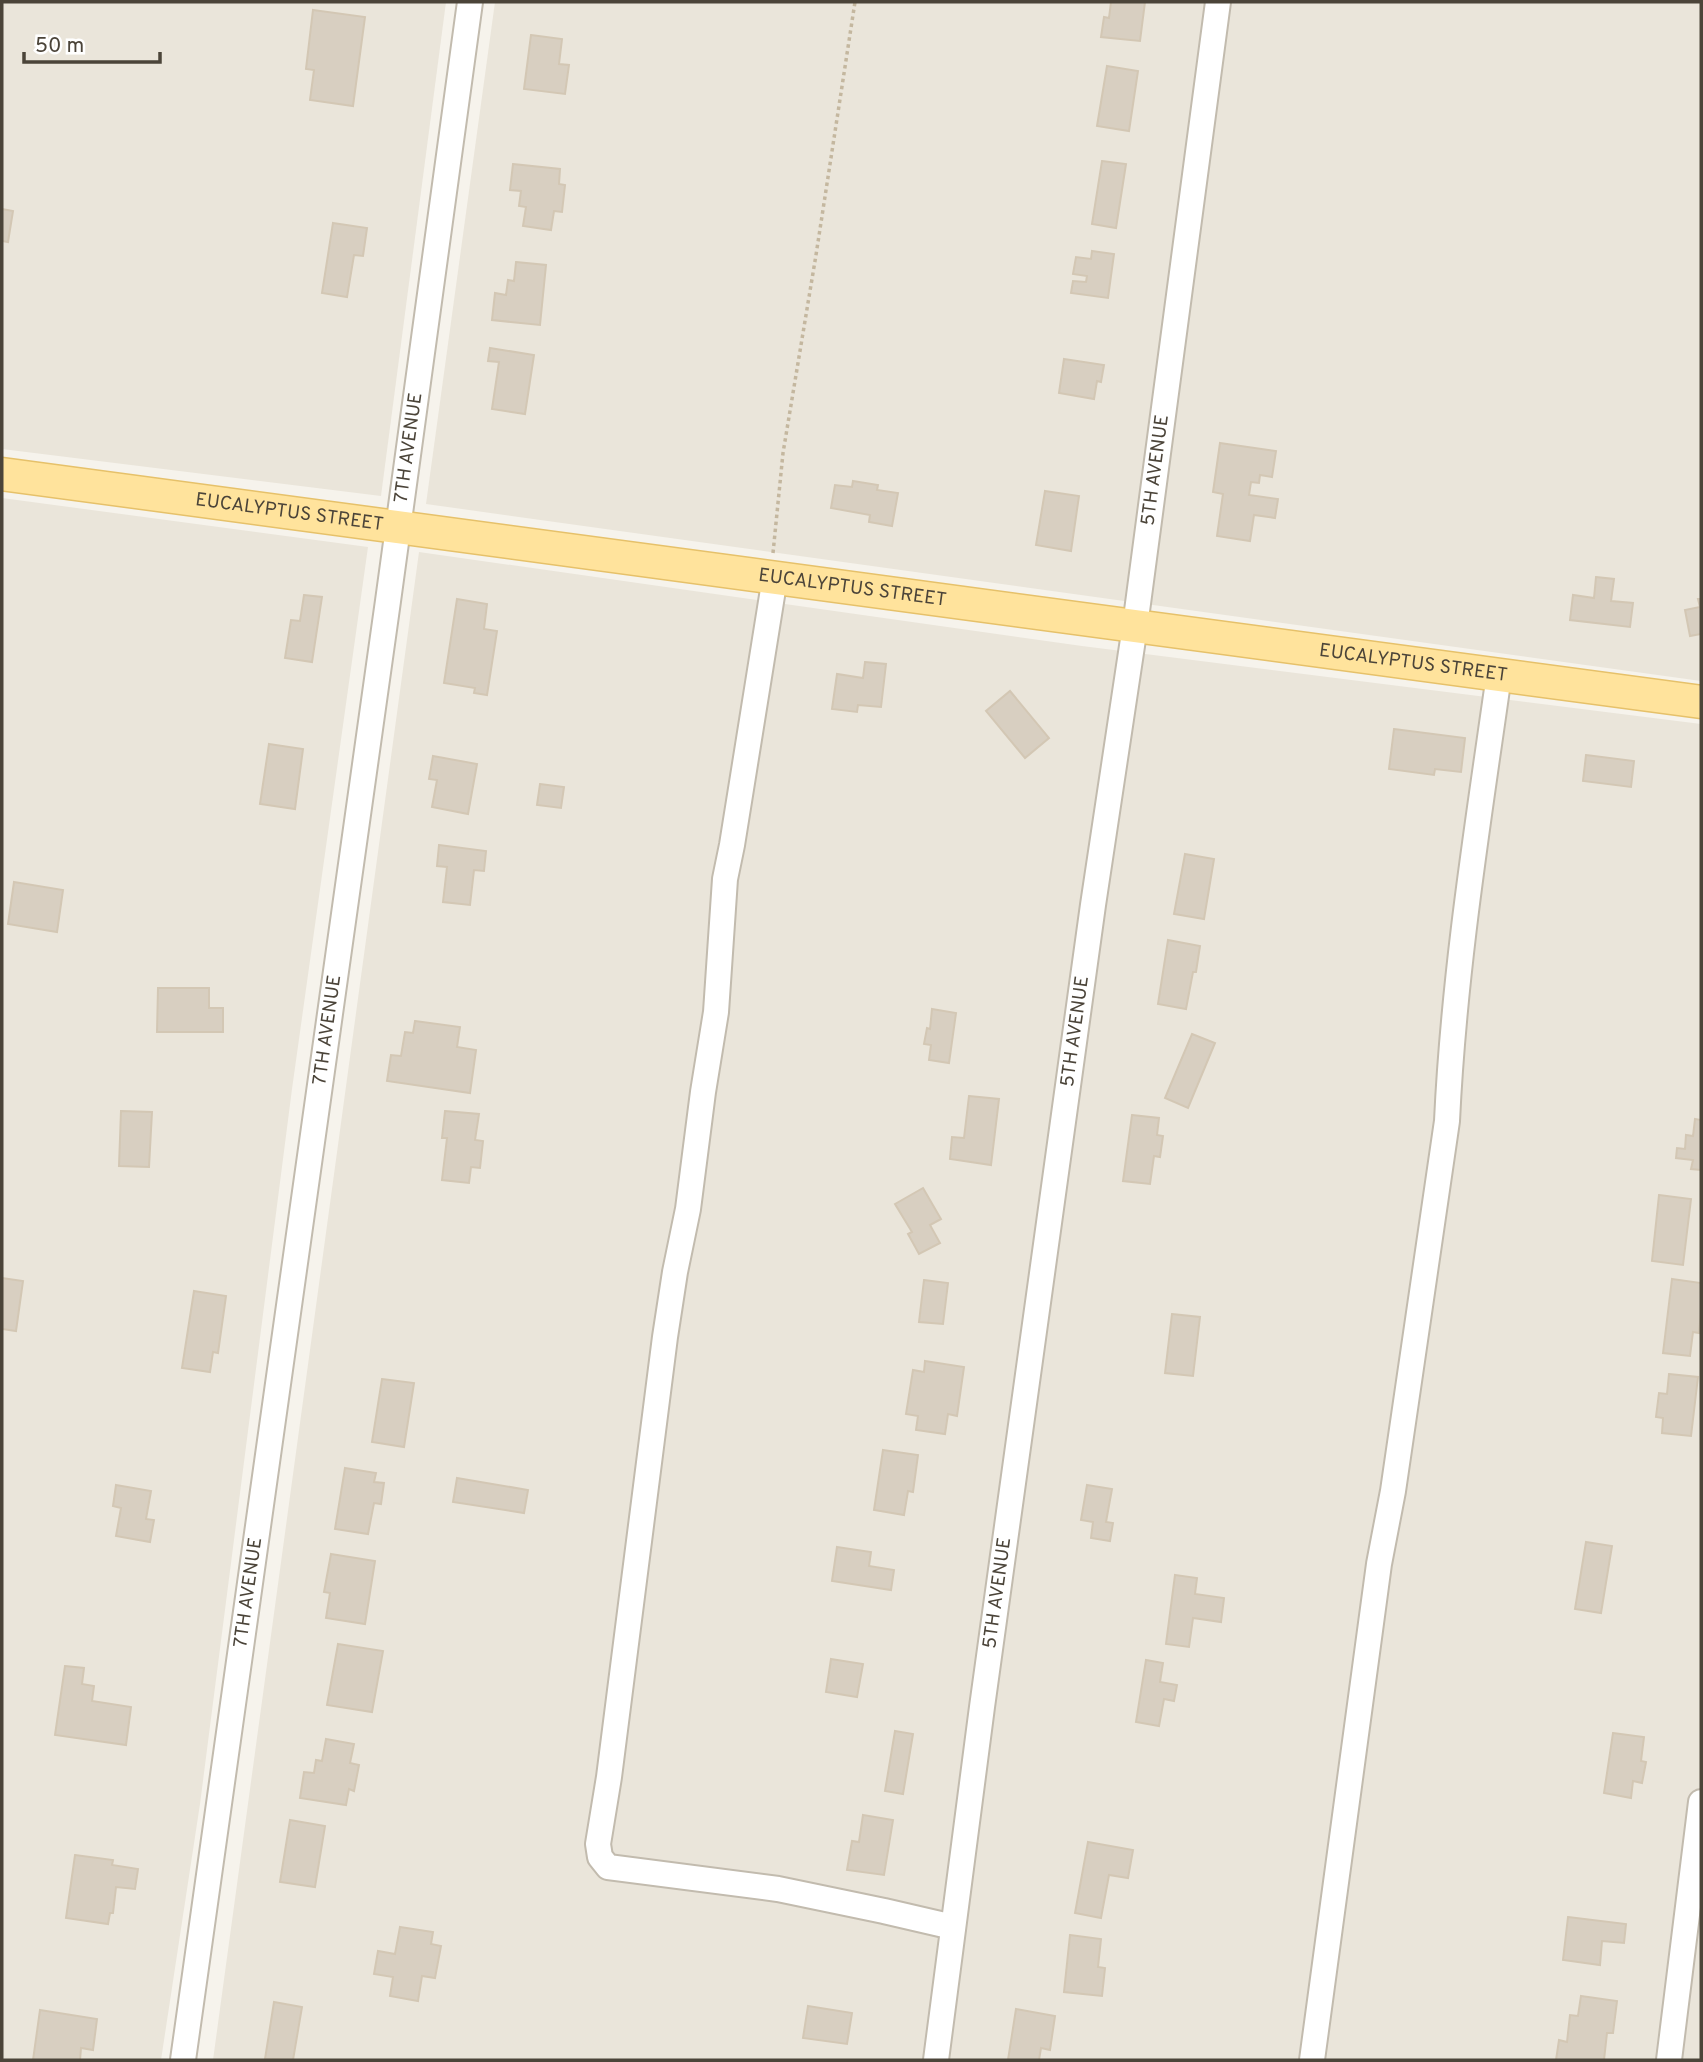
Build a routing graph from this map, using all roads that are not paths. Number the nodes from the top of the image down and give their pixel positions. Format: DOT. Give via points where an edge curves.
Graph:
graph roads {
  1 [pos="470,2"];
  2 [pos="1218,2"];
  3 [pos="2,474"];
  4 [pos="398,526"];
  5 [pos="775,577"];
  6 [pos="1135,626"];
  7 [pos="1499,675"];
  8 [pos="1701,702"];
  9 [pos="1701,1802"];
  10 [pos="953,1927"];
  11 [pos="183,2060"];
  12 [pos="936,2060"];
  13 [pos="1312,2060"];
  14 [pos="1669,2060"];
  1 -- 4 [label="street, 7TH AVENUE"];
  2 -- 6 [label="street, 5TH AVENUE"];
  3 -- 4 [label="main road, EUCALYPTUS STREET"];
  4 -- 5 [label="main road, EUCALYPTUS STREET"];
  4 -- 11 [label="street, 7TH AVENUE"];
  5 -- 6 [label="main road, EUCALYPTUS STREET"];
  5 -- 10 [label="street" via="724,879 716,1012 675,1272 598,1844 608,1867 778,1889"];
  6 -- 7 [label="main road, EUCALYPTUS STREET"];
  6 -- 10 [label="street, 5TH AVENUE"];
  7 -- 8 [label="main road, EUCALYPTUS STREET"];
  7 -- 13 [label="street" via="1461,943 1447,1121 1379,1564"];
  9 -- 14 [label="street"];
  10 -- 12 [label="street, 5TH AVENUE"];
}
